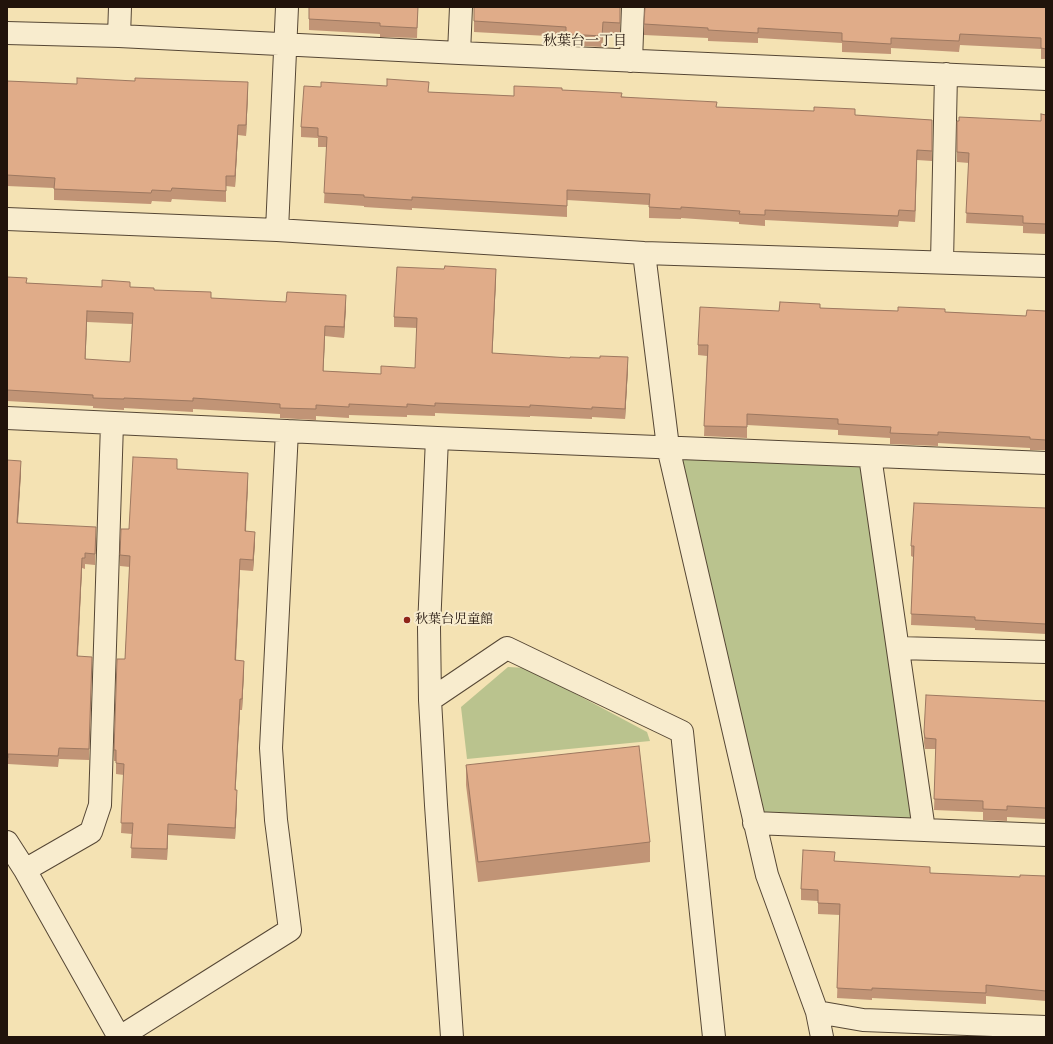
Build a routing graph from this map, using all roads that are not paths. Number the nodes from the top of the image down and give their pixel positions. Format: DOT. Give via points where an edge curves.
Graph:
graph roads {
  1 [pos="120,7"];
  2 [pos="288,7"];
  3 [pos="461,7"];
  4 [pos="633,7"];
  5 [pos="7,32"];
  6 [pos="119,36"];
  7 [pos="286,45"];
  8 [pos="459,53"];
  9 [pos="631,61"];
  10 [pos="946,74"];
  11 [pos="1046,79"];
  12 [pos="7,219"];
  13 [pos="277,230"];
  14 [pos="644,253"];
  15 [pos="942,262"];
  16 [pos="1046,266"];
  17 [pos="7,418"];
  18 [pos="112,423"];
  19 [pos="287,431"];
  20 [pos="437,438"];
  21 [pos="668,447"];
  22 [pos="870,456"];
  23 [pos="1046,463"];
  24 [pos="898,648"];
  25 [pos="1046,652"];
  26 [pos="430,700"];
  27 [pos="754,823"];
  28 [pos="924,830"];
  29 [pos="1046,835"];
  30 [pos="7,842"];
  31 [pos="25,870"];
  32 [pos="817,1012"];
  33 [pos="1046,1027"];
  34 [pos="119,1037"];
  35 [pos="452,1037"];
  36 [pos="714,1037"];
  37 [pos="822,1037"];
  1 -- 6 [label="street"];
  2 -- 7 [label="street"];
  3 -- 8 [label="street"];
  4 -- 9 [label="street"];
  5 -- 6 [label="street"];
  6 -- 7 [label="street"];
  7 -- 8 [label="street"];
  7 -- 13 [label="street"];
  8 -- 9 [label="street"];
  9 -- 10 [label="street"];
  10 -- 11 [label="street"];
  10 -- 15 [label="street"];
  12 -- 13 [label="street"];
  13 -- 14 [label="street"];
  14 -- 15 [label="street"];
  14 -- 21 [label="street"];
  15 -- 16 [label="street"];
  17 -- 18 [label="street"];
  18 -- 19 [label="street"];
  18 -- 31 [label="street" via="100,805 91,832"];
  19 -- 20 [label="street"];
  19 -- 34 [label="street" via="271,748 276,820 290,930"];
  20 -- 21 [label="street"];
  20 -- 26 [label="street" via="429,628"];
  21 -- 22 [label="street"];
  21 -- 27 [label="street"];
  22 -- 23 [label="street"];
  22 -- 24 [label="street"];
  24 -- 25 [label="street"];
  24 -- 28 [label="street"];
  26 -- 35 [label="street"];
  26 -- 36 [label="street" via="507,648 682,732"];
  27 -- 28 [label="street"];
  27 -- 32 [label="street" via="766,875"];
  28 -- 29 [label="street"];
  30 -- 31 [label="street"];
  31 -- 34 [label="street"];
  32 -- 33 [label="street" via="863,1020"];
  32 -- 37 [label="street"];
}
